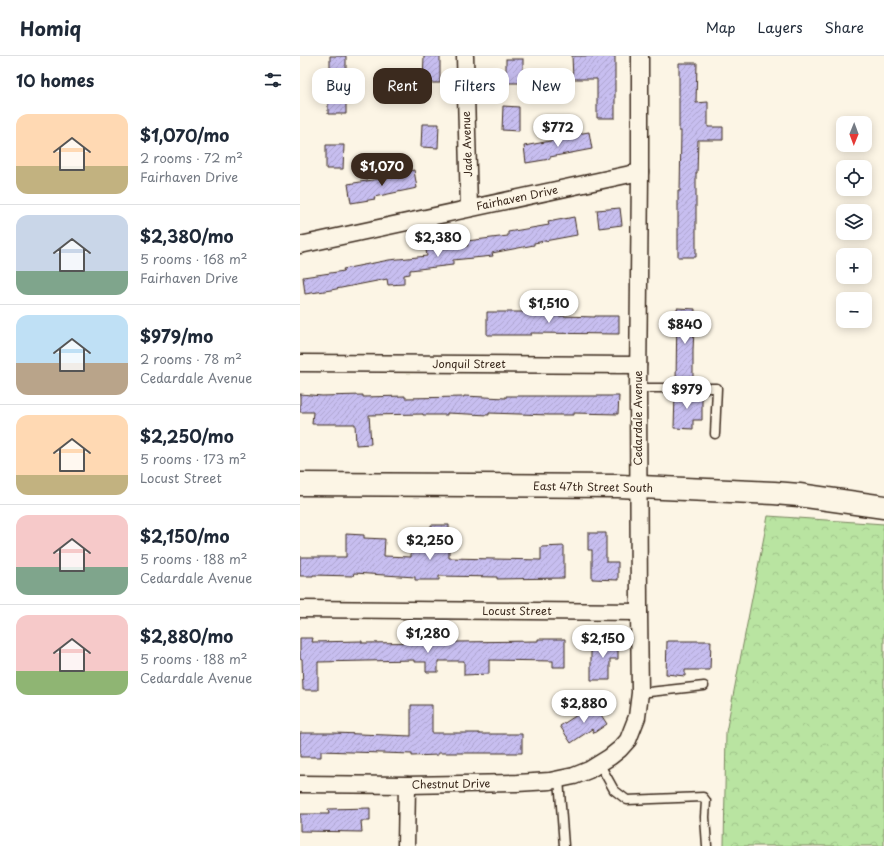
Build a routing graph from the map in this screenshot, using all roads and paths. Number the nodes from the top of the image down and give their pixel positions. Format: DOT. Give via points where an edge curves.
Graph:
graph roads {
  1 [pos="465,56"];
  2 [pos="640,56"];
  3 [pos="640,172"];
  4 [pos="469,208"];
  5 [pos="300,245"];
  6 [pos="300,363"];
  7 [pos="638,365"];
  8 [pos="638,388"];
  9 [pos="715,434"];
  10 [pos="300,484"];
  11 [pos="638,487"];
  12 [pos="884,507"];
  13 [pos="300,609"];
  14 [pos="639,612"];
  15 [pos="704,686"];
  16 [pos="640,693"];
  17 [pos="599,763"];
  18 [pos="559,779"];
  19 [pos="300,784"];
  20 [pos="407,785"];
  21 [pos="406,846"];
  22 [pos="564,846"];
  23 [pos="707,846"];
  1 -- 4 [label="street, Jade Avenue"];
  2 -- 3 [label="street, Cedardale Avenue"];
  3 -- 4 [label="street, Fairhaven Drive"];
  3 -- 7 [label="street, Cedardale Avenue"];
  4 -- 5 [label="street, Fairhaven Drive"];
  6 -- 7 [label="street, Jonquil Street"];
  7 -- 8 [label="street, Cedardale Avenue"];
  8 -- 9 [label="lane" via="717,388"];
  8 -- 11 [label="street, Cedardale Avenue"];
  10 -- 11 [label="main road, East 47th Street South"];
  11 -- 12 [label="main road, East 47th Street South" via="799,495"];
  11 -- 14 [label="street, Cedardale Avenue"];
  13 -- 14 [label="street, Locust Street"];
  14 -- 16 [label="street, Cedardale Avenue"];
  15 -- 16 [label="lane"];
  16 -- 17 [label="street, Cedardale Avenue" via="636,717 628,740 610,757"];
  17 -- 18 [label="street, Chestnut Drive" via="589,770"];
  17 -- 23 [label="lane" via="614,790 627,800 703,797 706,801"];
  18 -- 20 [label="street, Chestnut Drive" via="517,783"];
  18 -- 22 [label="lane"];
  19 -- 20 [label="street, Chestnut Drive"];
  20 -- 21 [label="street"];
}
